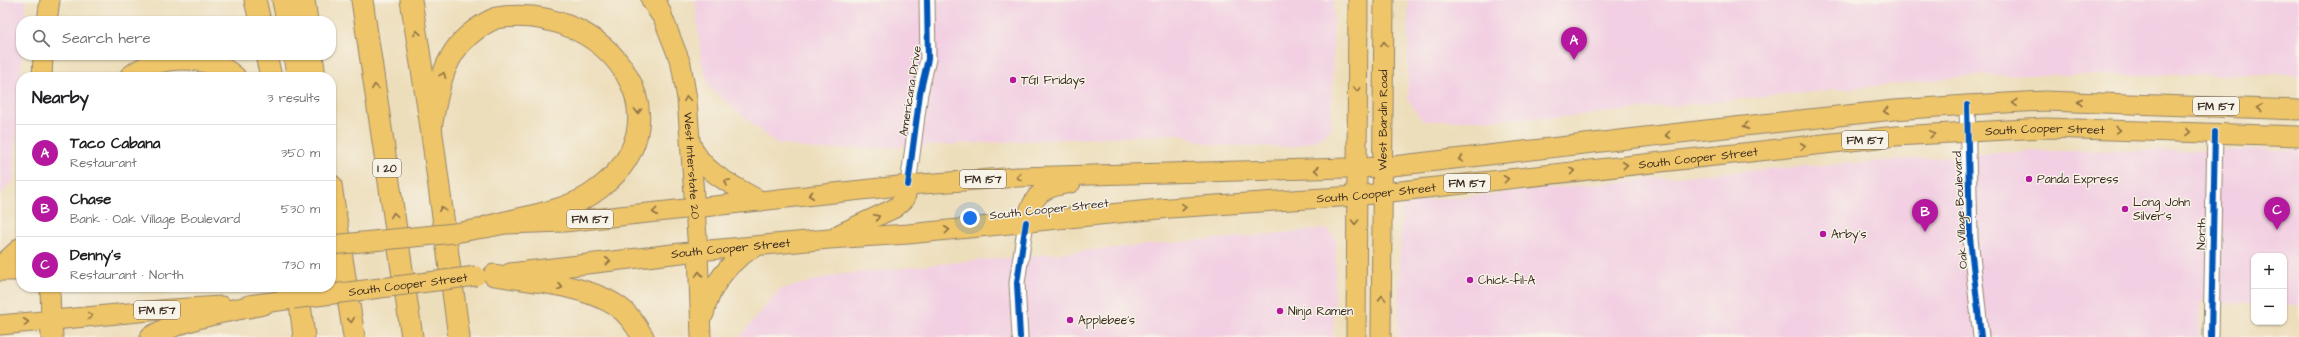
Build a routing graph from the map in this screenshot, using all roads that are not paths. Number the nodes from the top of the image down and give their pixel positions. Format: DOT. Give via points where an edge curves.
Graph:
graph roads {
  1 [pos="50,0"];
  2 [pos="255,0"];
  3 [pos="283,0"];
  4 [pos="304,0"];
  5 [pos="362,0"];
  6 [pos="411,0"];
  7 [pos="927,0"];
  8 [pos="1358,0"];
  9 [pos="1384,0"];
  10 [pos="656,5"];
  11 [pos="48,16"];
  12 [pos="259,16"];
  13 [pos="286,16"];
  14 [pos="306,16"];
  15 [pos="43,60"];
  16 [pos="170,60"];
  17 [pos="194,60"];
  18 [pos="267,60"];
  19 [pos="295,60"];
  20 [pos="313,60"];
  21 [pos="42,72"];
  22 [pos="139,72"];
  23 [pos="227,72"];
  24 [pos="270,72"];
  25 [pos="300,72"];
  26 [pos="314,72"];
  27 [pos="1967,105"];
  28 [pos="2299,110"];
  29 [pos="2299,123"];
  30 [pos="432,126"];
  31 [pos="1967,132"];
  32 [pos="2218,132"];
  33 [pos="2299,136"];
  34 [pos="690,142"];
  35 [pos="1384,167"];
  36 [pos="1356,169"];
  37 [pos="1129,174"];
  38 [pos="908,185"];
  39 [pos="1384,193"];
  40 [pos="1355,196"];
  41 [pos="761,200"];
  42 [pos="694,208"];
  43 [pos="336,218"];
  44 [pos="1026,222"];
  45 [pos="486,227"];
  46 [pos="829,239"];
  47 [pos="336,245"];
  48 [pos="759,246"];
  49 [pos="698,251"];
  50 [pos="16,252"];
  51 [pos="0,266"];
  52 [pos="0,271"];
  53 [pos="16,272"];
  54 [pos="485,276"];
  55 [pos="336,289"];
  56 [pos="50,292"];
  57 [pos="307,292"];
  58 [pos="296,293"];
  59 [pos="263,304"];
  60 [pos="0,325"];
  61 [pos="51,328"];
  62 [pos="701,332"];
  63 [pos="459,335"];
  64 [pos="151,337"];
  65 [pos="304,337"];
  66 [pos="354,337"];
  67 [pos="412,337"];
  68 [pos="643,337"];
  69 [pos="1020,337"];
  70 [pos="1356,337"];
  71 [pos="1381,337"];
  72 [pos="1981,337"];
  73 [pos="2211,337"];
  1 -- 11 [label="main road"];
  2 -- 12 [label="highway"];
  3 -- 13 [label="highway"];
  4 -- 14 [label="highway"];
  67 -- 5 [label="highway, I 20, one-way"];
  30 -- 6 [label="highway, one-way"];
  7 -- 38 [label="street, Americana Drive" via="928,59 920,93"];
  8 -- 36 [label="main road, one-way"];
  35 -- 9 [label="main road, West Bardin Road, one-way"];
  34 -- 10 [label="main road, West Interstate 20, one-way" via="681,64"];
  15 -- 21 [label="main road"];
  16 -- 22 [label="highway" via="153,64"];
  17 -- 23 [label="highway" via="215,64"];
  18 -- 24 [label="highway"];
  19 -- 25 [label="highway" via="296,68"];
  20 -- 26 [label="highway"];
  28 -- 27 [label="main road, South Cooper Street / FM 157, one-way" via="2045,101"];
  27 -- 31 [label="street, Oak Village Boulevard"];
  27 -- 35 [label="main road, South Cooper Street / FM 157, one-way" via="1722,128"];
  29 -- 32 [label="main road" via="2242,123"];
  30 -- 45 [label="highway, one-way" via="442,78 451,56 465,39 485,23 508,12 540,8 565,11 599,28 610,38 628,63 638,96 638,128 619,169 601,186 577,202"];
  63 -- 30 [label="highway, one-way"];
  31 -- 32 [label="main road, South Cooper Street / FM 157, one-way" via="2045,128"];
  39 -- 31 [label="main road, South Cooper Street / FM 157, one-way" via="1896,136"];
  31 -- 72 [label="street, Oak Village Boulevard" via="1970,238"];
  32 -- 33 [label="main road, South Cooper Street / FM 157"];
  32 -- 73 [label="street, North"];
  41 -- 34 [label="main road, one-way" via="712,173 695,154"];
  34 -- 42 [label="main road, West Interstate 20"];
  35 -- 36 [label="main road, South Cooper Street / FM 157"];
  35 -- 39 [label="main road, West Bardin Road"];
  36 -- 37 [label="main road, South Cooper Street / FM 157, one-way"];
  36 -- 40 [label="main road"];
  37 -- 38 [label="main road, South Cooper Street / FM 157, one-way" via="1018,176"];
  37 -- 44 [label="main road" via="1052,186 1036,195"];
  38 -- 41 [label="main road, South Cooper Street / FM 157, one-way"];
  46 -- 38 [label="main road, one-way" via="895,208 905,199"];
  39 -- 40 [label="main road, South Cooper Street / FM 157"];
  71 -- 39 [label="main road, West Bardin Road, one-way"];
  44 -- 40 [label="main road, South Cooper Street / FM 157, one-way" via="1170,208"];
  40 -- 70 [label="main road, one-way"];
  41 -- 42 [label="main road, South Cooper Street / FM 157"];
  42 -- 45 [label="main road, South Cooper Street / FM 157, one-way" via="564,222"];
  42 -- 49 [label="main road, West Interstate 20"];
  43 -- 66 [label="highway, one-way"];
  46 -- 44 [label="main road, South Cooper Street / FM 157, one-way"];
  44 -- 69 [label="street" via="1017,283"];
  45 -- 47 [label="main road, South Cooper Street / FM 157, bridge" via="455,233"];
  46 -- 48 [label="main road, South Cooper Street / FM 157"];
  48 -- 49 [label="main road, South Cooper Street / FM 157"];
  48 -- 62 [label="main road" via="734,262 722,274 708,297"];
  54 -- 49 [label="main road, South Cooper Street / FM 157, one-way"];
  62 -- 49 [label="main road, West Interstate 20, one-way"];
  50 -- 51 [label="main road"];
  52 -- 53 [label="main road"];
  54 -- 55 [label="main road, South Cooper Street / FM 157, bridge"];
  54 -- 68 [label="highway, one-way" via="559,286 602,299 618,306 631,318"];
  56 -- 61 [label="main road"];
  57 -- 58 [label="main road, South Cooper Street / FM 157, bridge"];
  58 -- 59 [label="main road, South Cooper Street / FM 157"];
  58 -- 65 [label="highway"];
  61 -- 59 [label="main road, South Cooper Street / FM 157, one-way" via="170,309"];
  59 -- 64 [label="highway" via="196,318 173,325"];
  60 -- 61 [label="main road, South Cooper Street / FM 157, one-way"];
}
